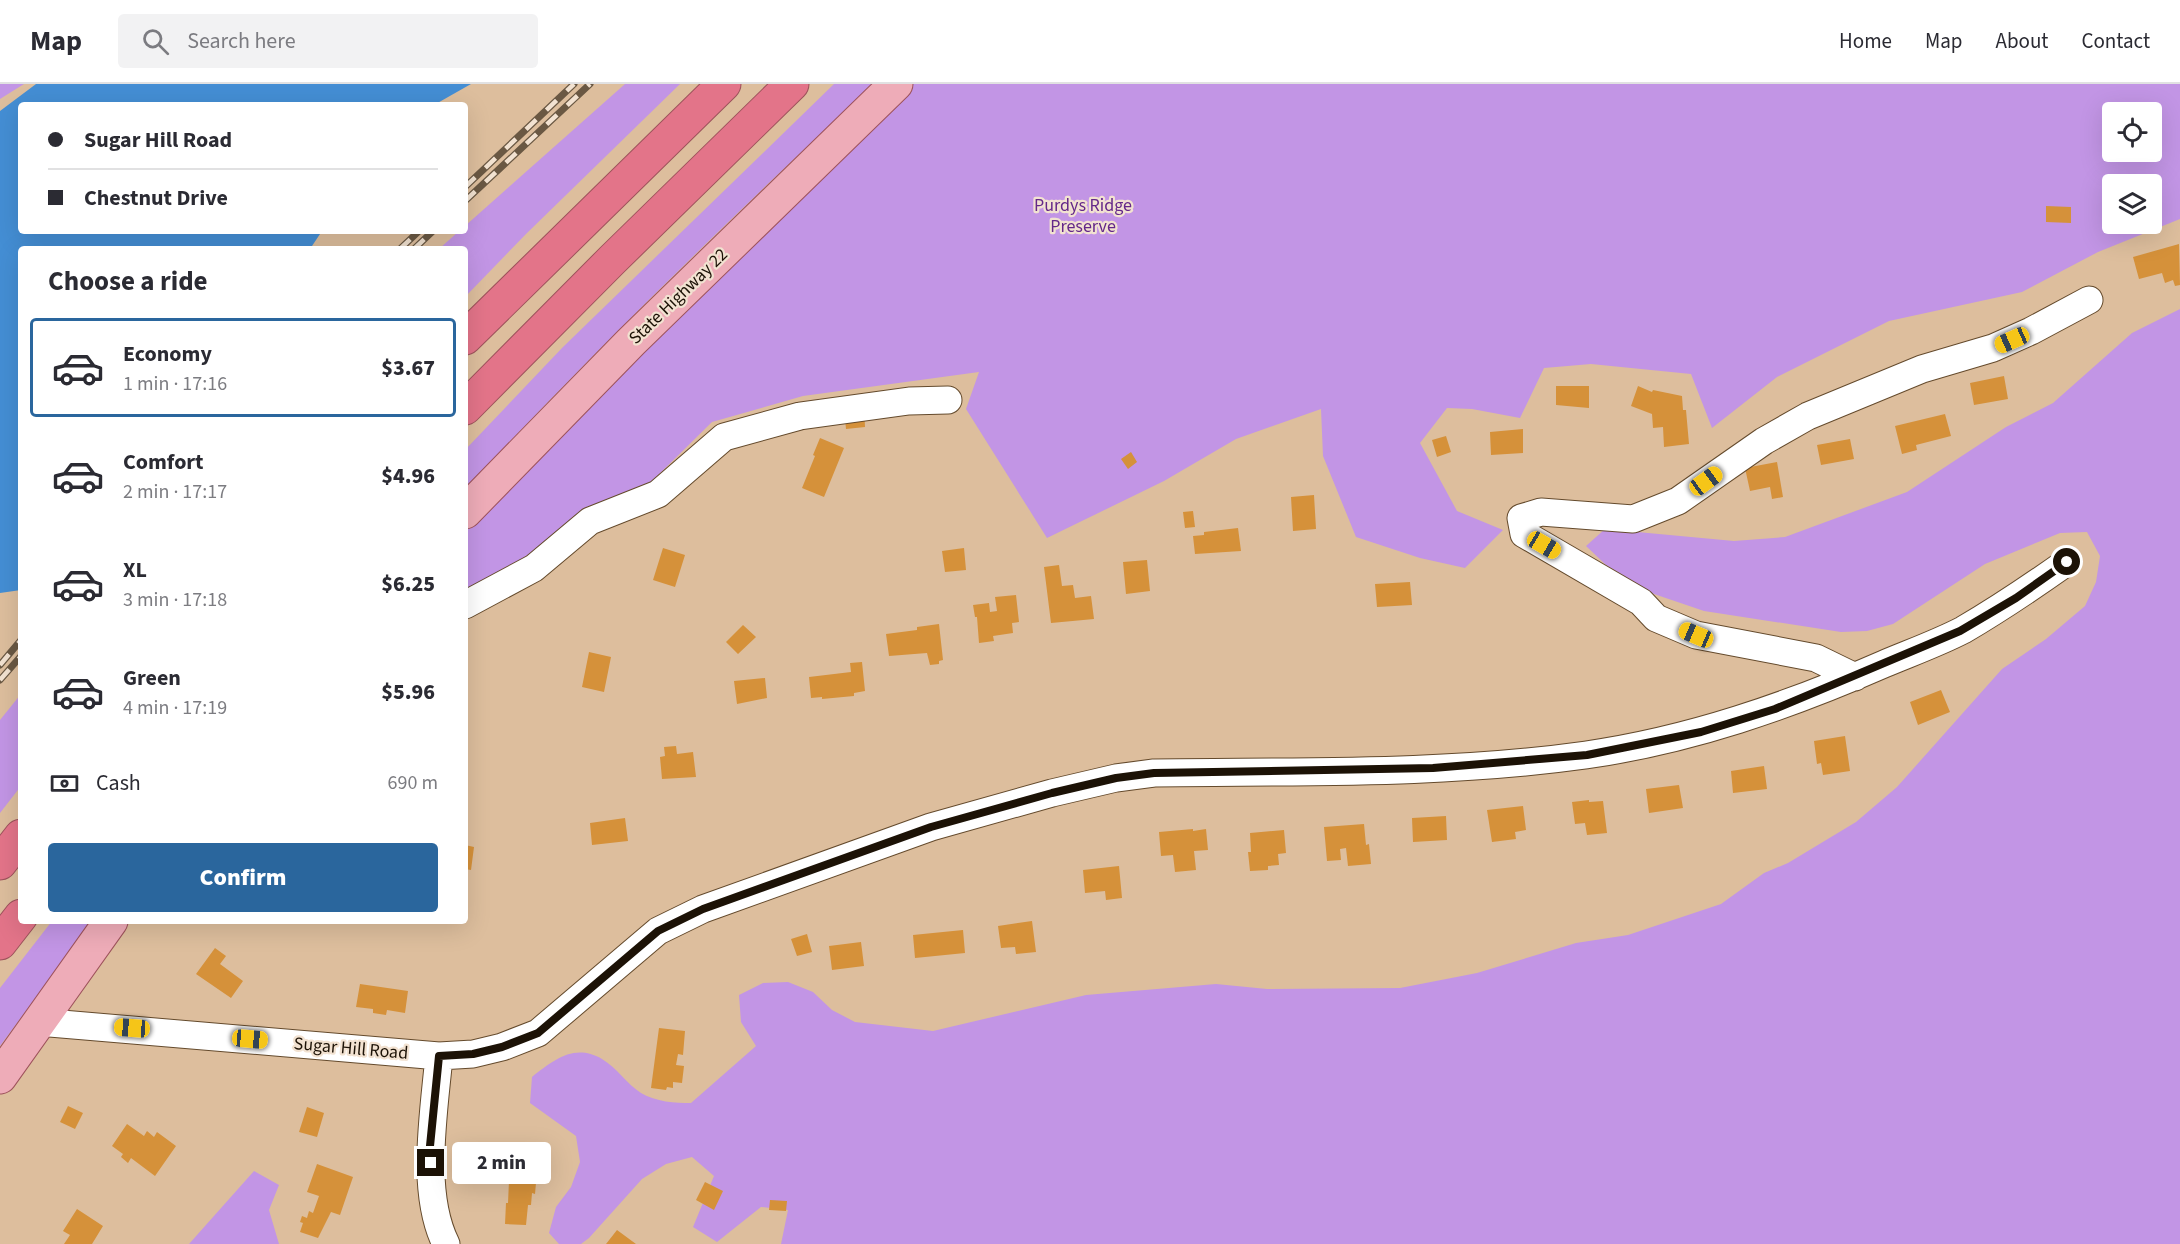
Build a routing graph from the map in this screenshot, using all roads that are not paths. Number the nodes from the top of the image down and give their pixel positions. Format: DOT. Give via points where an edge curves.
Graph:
graph roads {
  1 [pos="724,84"];
  2 [pos="792,84"];
  3 [pos="896,84"];
  4 [pos="2089,300"];
  5 [pos="468,335"];
  6 [pos="948,400"];
  7 [pos="468,405"];
  8 [pos="468,509"];
  9 [pos="2067,562"];
  10 [pos="468,603"];
  11 [pos="1855,677"];
  12 [pos="18,840"];
  13 [pos="0,863"];
  14 [pos="18,920"];
  15 [pos="109,924"];
  16 [pos="0,943"];
  17 [pos="38,1022"];
  18 [pos="439,1056"];
  19 [pos="0,1077"];
  20 [pos="446,1244"];
  1 -- 5 [label="highway"];
  2 -- 7 [label="highway"];
  3 -- 8 [label="main road, State Highway 22" via="631,342"];
  4 -- 11 [label="street" via="1993,348 1922,369 1808,416 1764,441 1678,501 1633,519 1541,512 1521,518 1524,534 1641,602 1656,618 1696,635 1816,658"];
  6 -- 10 [label="street" via="909,401 800,416 724,437 658,494 590,521 534,568"];
  9 -- 11 [label="street, Sugar Hill Road" via="1960,631"];
  11 -- 18 [label="street, Sugar Hill Road" via="1775,709 1701,732 1587,755 1433,768 1154,773 1052,793 931,827 703,909 658,931 538,1033 473,1054"];
  12 -- 13 [label="highway"];
  14 -- 16 [label="highway"];
  15 -- 17 [label="main road"];
  17 -- 18 [label="street, Sugar Hill Road"];
  17 -- 19 [label="main road"];
  18 -- 20 [label="street" via="430,1146 438,1229"];
}
